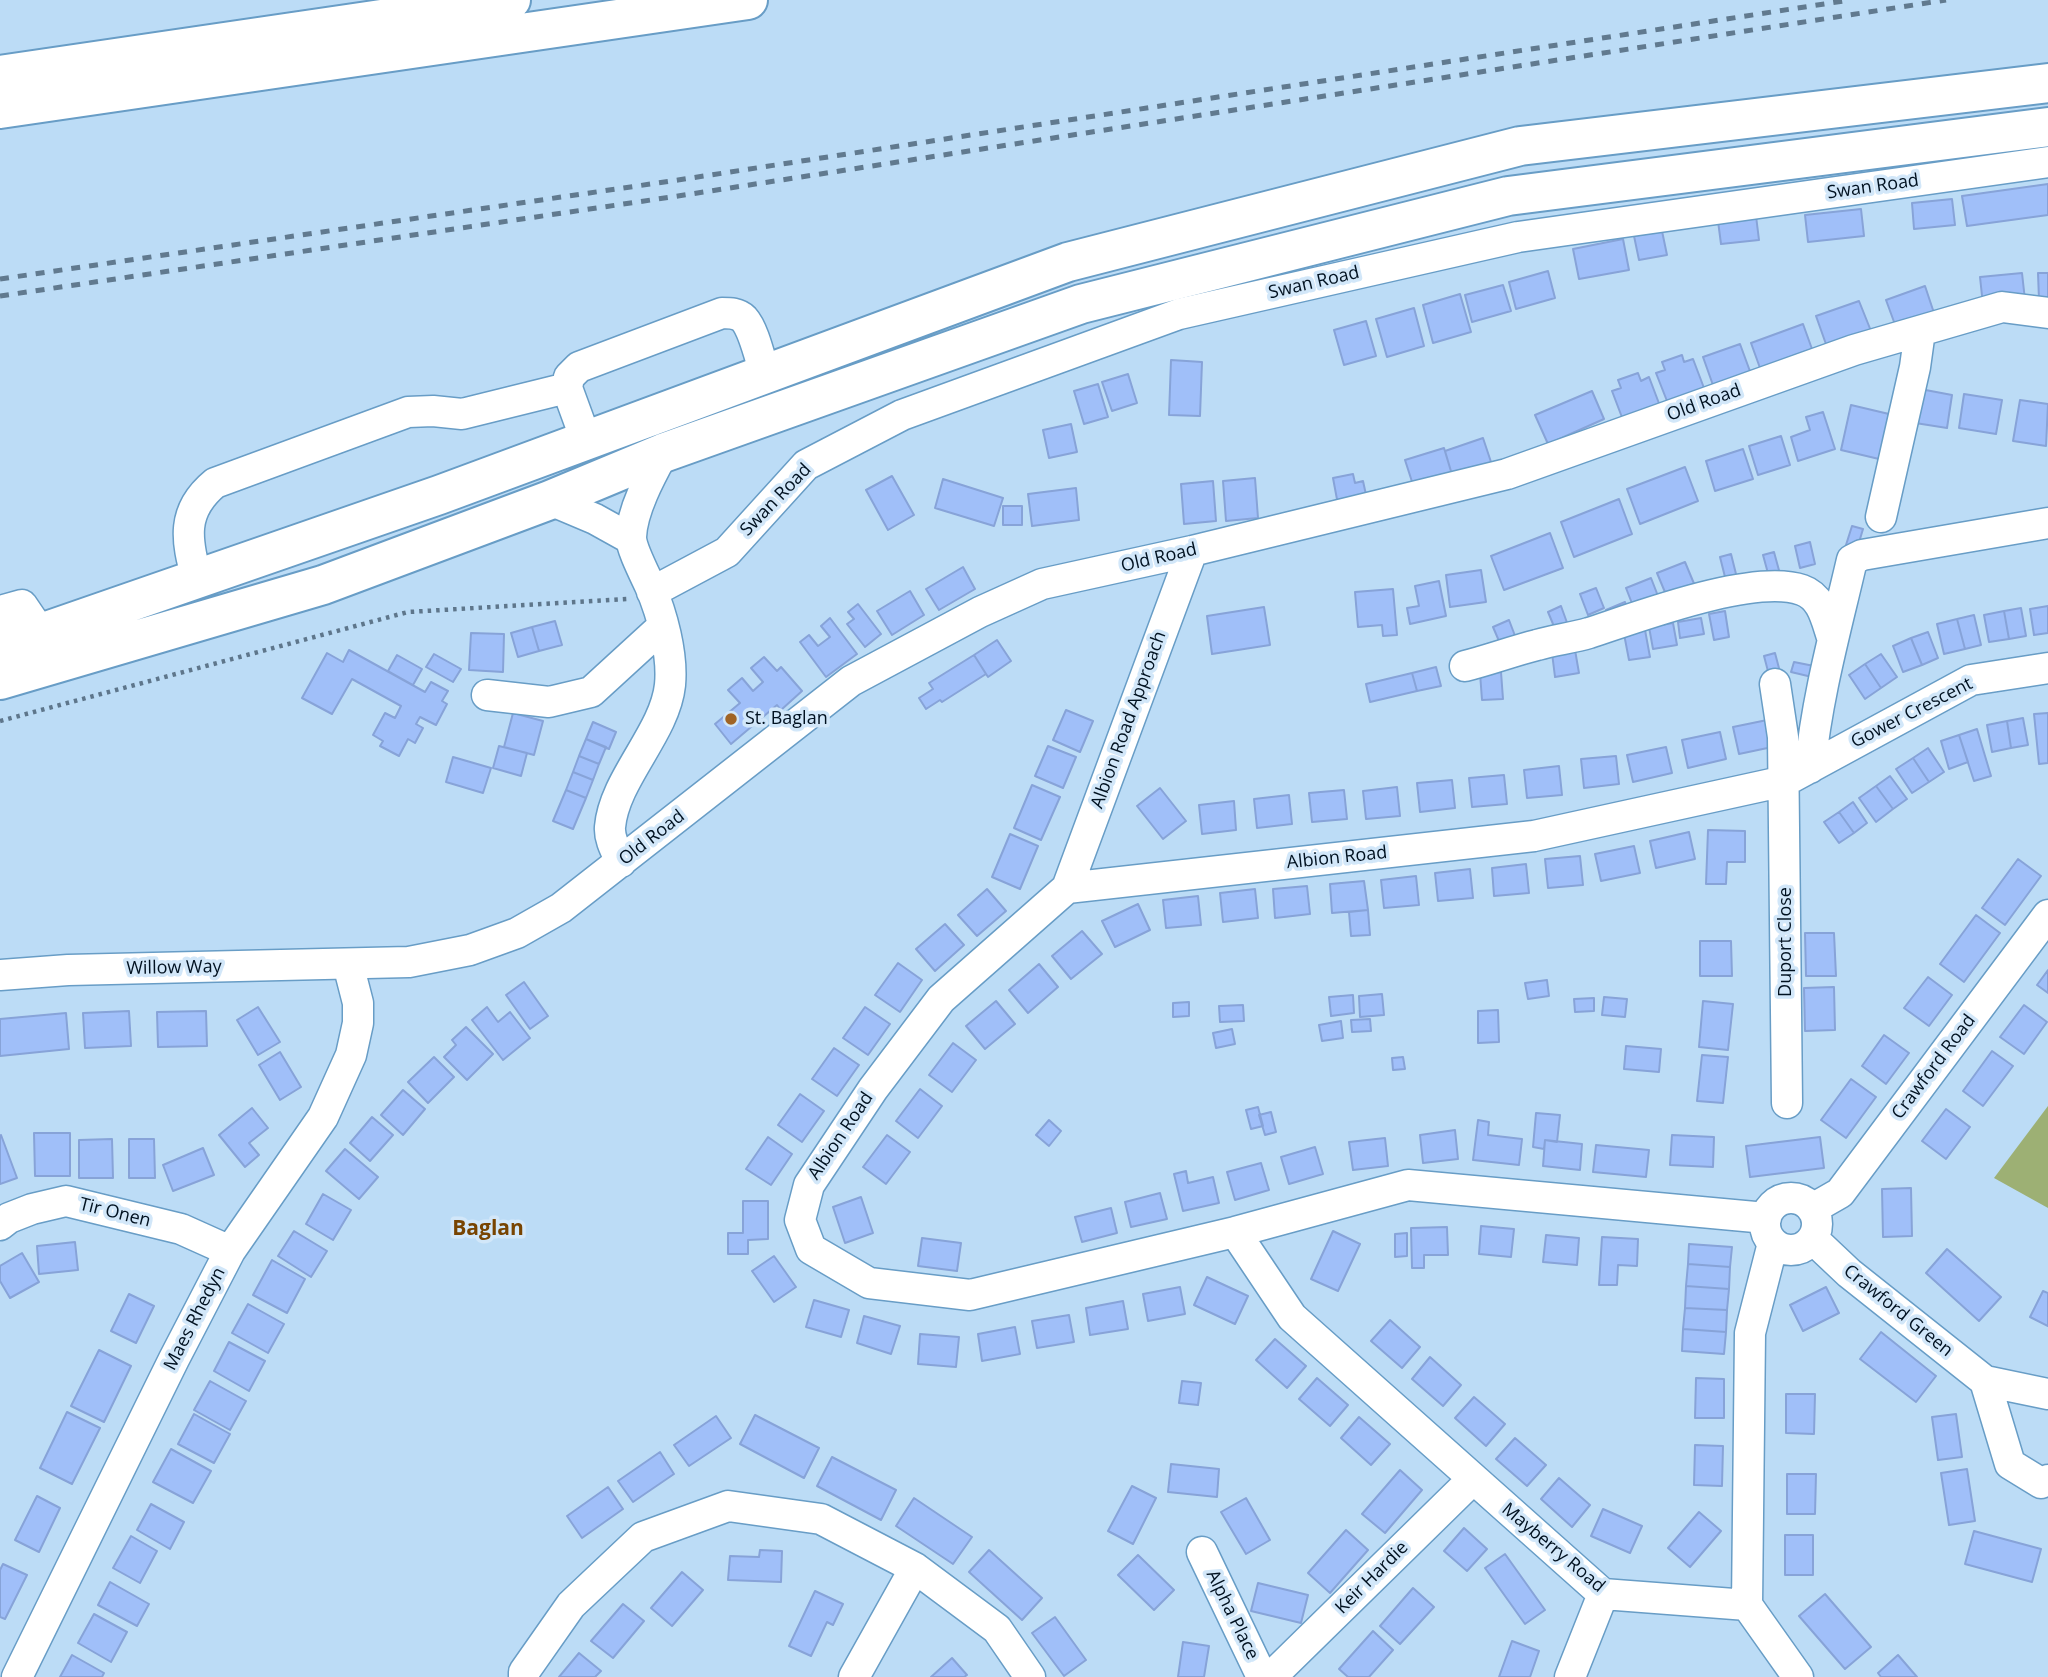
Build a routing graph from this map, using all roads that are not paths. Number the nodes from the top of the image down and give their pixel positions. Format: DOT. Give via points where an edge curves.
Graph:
graph roads {
  1 [pos="512,0"];
  2 [pos="748,0"];
  3 [pos="0,75"];
  4 [pos="2048,83"];
  5 [pos="0,109"];
  6 [pos="2048,127"];
  7 [pos="2048,162"];
  8 [pos="2048,313"];
  9 [pos="1920,331"];
  10 [pos="765,373"];
  11 [pos="567,388"];
  12 [pos="586,440"];
  13 [pos="663,453"];
  14 [pos="550,500"];
  15 [pos="1881,517"];
  16 [pos="2048,523"];
  17 [pos="631,539"];
  18 [pos="1192,551"];
  19 [pos="197,579"];
  20 [pos="653,592"];
  21 [pos="21,616"];
  22 [pos="662,626"];
  23 [pos="1832,637"];
  24 [pos="0,645"];
  25 [pos="1465,666"];
  26 [pos="2048,668"];
  27 [pos="0,680"];
  28 [pos="1775,684"];
  29 [pos="487,695"];
  30 [pos="1797,775"];
  31 [pos="621,862"];
  32 [pos="1067,888"];
  33 [pos="2048,915"];
  34 [pos="348,964"];
  35 [pos="0,975"];
  36 [pos="1787,1103"];
  37 [pos="1812,1224"];
  38 [pos="0,1225"];
  39 [pos="1769,1230"];
  40 [pos="1234,1232"];
  41 [pos="230,1251"];
  42 [pos="1985,1381"];
  43 [pos="2048,1394"];
  44 [pos="1473,1479"];
  45 [pos="2048,1480"];
  46 [pos="1202,1552"];
  47 [pos="915,1567"];
  48 [pos="1603,1594"];
  49 [pos="1747,1605"];
  50 [pos="17,1677"];
  51 [pos="523,1677"];
  52 [pos="854,1677"];
  53 [pos="1030,1677"];
  54 [pos="1262,1677"];
  55 [pos="1271,1677"];
  56 [pos="1570,1677"];
  57 [pos="1798,1677"];
  1 -- 3 [label="main road"];
  2 -- 5 [label="main road"];
  4 -- 10 [label="main road" via="1520,146 1068,262"];
  6 -- 13 [label="main road" via="1507,196 1081,304"];
  7 -- 20 [label="street, Swan Road" via="1518,237 1180,314 902,415 806,465 727,552"];
  8 -- 9 [label="street, Old Road" via="2002,307"];
  9 -- 15 [label="street"];
  9 -- 18 [label="street, Old Road" via="1854,350 1507,474"];
  10 -- 11 [label="street" via="743,318 722,313 579,367 569,377"];
  10 -- 12 [label="main road"];
  11 -- 12 [label="street"];
  11 -- 19 [label="street" via="462,414 408,412 215,483 193,510 187,531"];
  12 -- 19 [label="main road"];
  13 -- 14 [label="main road"];
  13 -- 17 [label="street" via="643,489"];
  14 -- 17 [label="street"];
  14 -- 27 [label="main road" via="323,586"];
  16 -- 23 [label="street" via="1852,559"];
  17 -- 20 [label="street"];
  18 -- 31 [label="street, Old Road" via="1042,584 980,611 851,681"];
  18 -- 32 [label="street, Albion Road Approach"];
  19 -- 21 [label="main road"];
  20 -- 22 [label="street"];
  21 -- 24 [label="main road"];
  22 -- 29 [label="street" via="591,692 549,702"];
  22 -- 31 [label="street" via="670,686 661,714 618,799 610,828"];
  23 -- 25 [label="street" via="1821,605 1813,597 1803,590 1768,586 1637,615 1587,634"];
  23 -- 30 [label="street" via="1815,719"];
  26 -- 30 [label="street, Gower Crescent" via="1971,680"];
  28 -- 30 [label="street" via="1783,737"];
  30 -- 32 [label="street, Albion Road" via="1534,836"];
  30 -- 36 [label="street, Duport Close"];
  31 -- 34 [label="street, Old Road" via="561,908 517,933 470,950 409,962"];
  32 -- 40 [label="street, Albion Road" via="942,999 873,1089 809,1185 800,1220 811,1249 869,1283 970,1296"];
  33 -- 37 [label="street, Crawford Road"];
  34 -- 35 [label="street, Willow Way"];
  34 -- 41 [label="street, Maes Rhedyn" via="358,1003 351,1055 323,1117"];
  37 -- 39 [label="street" via="1804,1247 1794,1250 1783,1249"];
  37 -- 39 [label="street" via="1805,1203 1787,1199 1777,1202"];
  37 -- 42 [label="street, Crawford Green" via="1849,1273"];
  38 -- 41 [label="street, Tir Onen" via="32,1209 66,1201 181,1229"];
  39 -- 40 [label="street, Albion Road" via="1408,1185"];
  39 -- 49 [label="street" via="1750,1333"];
  40 -- 44 [label="street, Mayberry Road" via="1293,1317"];
  41 -- 50 [label="street, Maes Rhedyn"];
  42 -- 43 [label="street, Crawford Green"];
  42 -- 45 [label="street" via="2010,1464 2042,1483"];
  44 -- 48 [label="street, Mayberry Road"];
  44 -- 55 [label="street, Keir Hardie"];
  46 -- 54 [label="street, Alpha Place"];
  47 -- 51 [label="street" via="821,1519 728,1506 643,1537 571,1605"];
  47 -- 52 [label="street"];
  47 -- 53 [label="street" via="997,1629"];
  48 -- 49 [label="street, Mayberry Road"];
  48 -- 56 [label="street"];
  49 -- 57 [label="street"];
}
